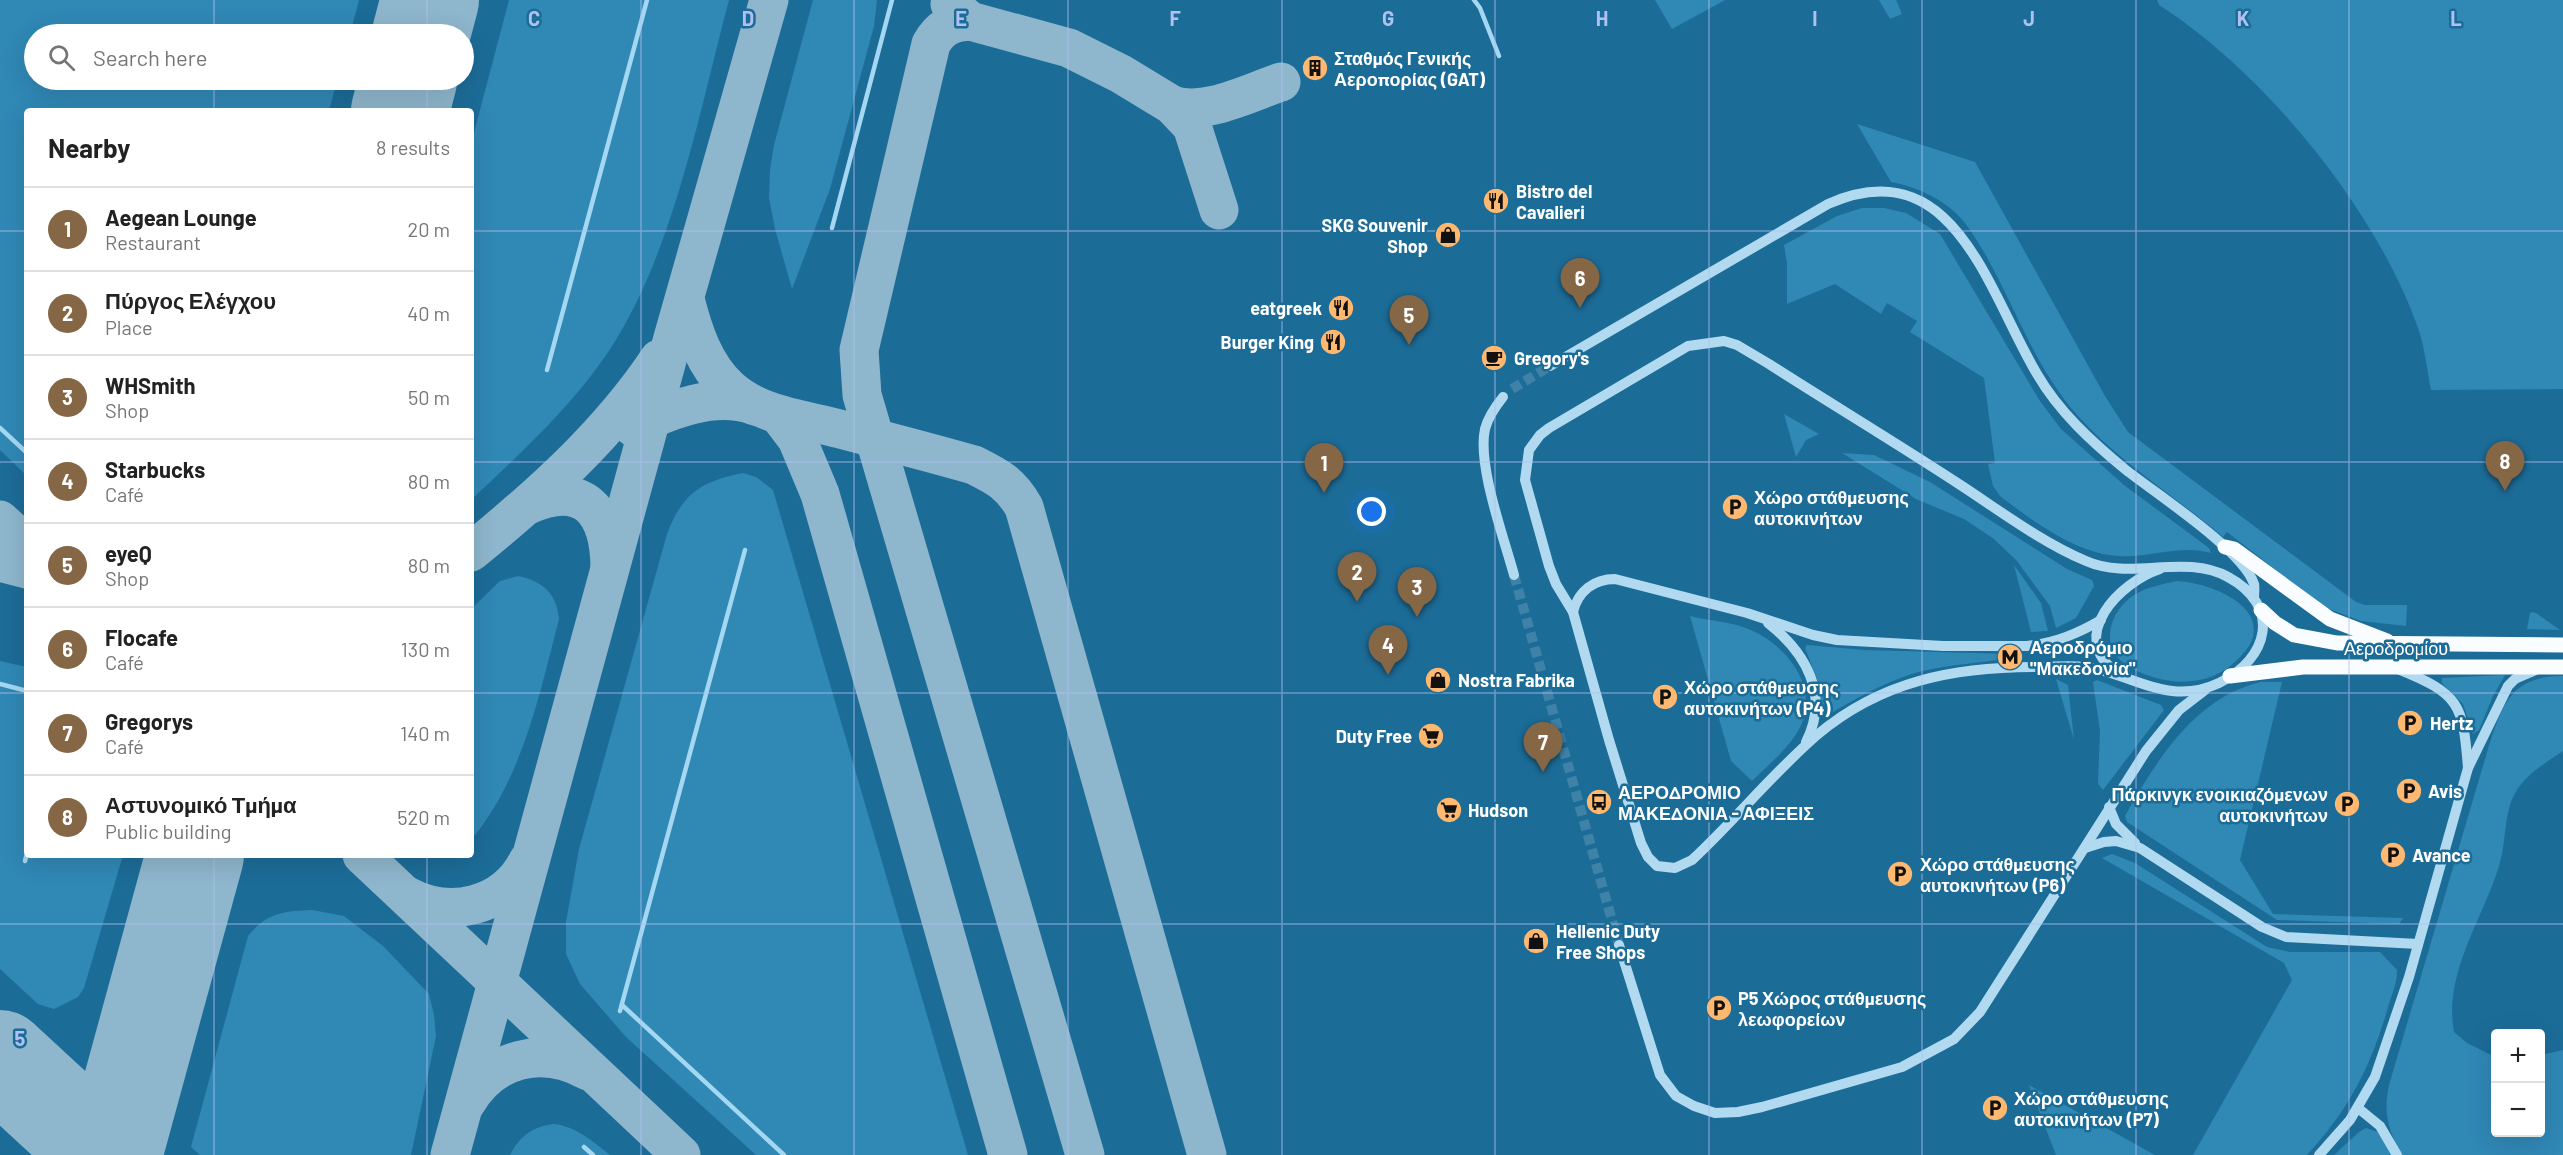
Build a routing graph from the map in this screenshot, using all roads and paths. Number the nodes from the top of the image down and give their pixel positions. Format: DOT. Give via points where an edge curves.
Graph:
graph roads {
  1 [pos="1550,366"];
  2 [pos="1507,393"];
  3 [pos="2225,547"];
  4 [pos="2172,567"];
  5 [pos="1514,575"];
  6 [pos="2257,603"];
  7 [pos="1573,612"];
  8 [pos="1761,617"];
  9 [pos="2101,620"];
  10 [pos="2392,644"];
  11 [pos="2563,645"];
  12 [pos="2542,667"];
  13 [pos="2563,667"];
  14 [pos="2396,668"];
  15 [pos="2120,675"];
  16 [pos="2230,676"];
  17 [pos="2209,687"];
  18 [pos="1803,748"];
  19 [pos="2468,768"];
  20 [pos="2109,807"];
  21 [pos="2085,848"];
  22 [pos="2140,848"];
  23 [pos="2418,944"];
  24 [pos="1619,945"];
  25 [pos="2358,1108"];
  26 [pos="2319,1155"];
  27 [pos="2397,1155"];
  1 -- 3 [label="street" via="1815,210 1854,194 1893,192 1909,196 1936,210 1958,232 2036,374 2076,425"];
  2 -- 5 [label="street" via="1488,420 1484,446 1485,465"];
  3 -- 6 [label="street" via="2251,579"];
  3 -- 10 [label="main road" via="2234,549 2330,619"];
  4 -- 6 [label="street" via="2194,566 2215,571 2237,582"];
  4 -- 7 [label="street" via="2102,565 2073,555 1737,345 1704,342 1655,363 1549,428 1529,450 1525,470 1529,497 1553,575"];
  4 -- 9 [label="street" via="2154,571 2127,586 2113,599"];
  6 -- 10 [label="main road, Αεροδρομίου" via="2284,630 2303,638"];
  6 -- 16 [label="street" via="2264,628 2259,645"];
  7 -- 8 [label="street" via="1576,600 1589,587 1602,579 1615,579"];
  7 -- 18 [label="street" via="1641,843 1657,866 1675,868 1692,860"];
  8 -- 9 [label="street" via="1837,640 1943,646 2041,644 2076,634"];
  8 -- 18 [label="street" via="1796,648 1811,674 1815,719"];
  9 -- 15 [label="street" via="2098,646 2106,664"];
  10 -- 11 [label="main road, Αεροδρομίου"];
  12 -- 13 [label="main road, Αεροδρομίου"];
  12 -- 14 [label="main road, Αεροδρομίου"];
  12 -- 19 [label="street" via="2508,686"];
  14 -- 16 [label="main road, Αεροδρομίου" via="2288,667"];
  14 -- 19 [label="street" via="2435,684 2458,707 2465,728"];
  15 -- 17 [label="street" via="2160,690 2185,692"];
  15 -- 18 [label="street" via="2070,667 1987,667 1935,676 1877,696"];
  16 -- 17 [label="street"];
  17 -- 20 [label="street" via="2166,725"];
  19 -- 23 [label="street"];
  20 -- 21 [label="street"];
  20 -- 22 [label="street" via="2116,824"];
  21 -- 22 [label="street" via="2116,841"];
  21 -- 24 [label="street" via="1980,1012 1954,1039 1902,1067 1726,1114 1705,1111 1676,1096 1666,1086 1653,1061"];
  22 -- 23 [label="street" via="2275,934"];
  23 -- 25 [label="street" via="2383,1056"];
  25 -- 26 [label="street"];
  25 -- 27 [label="street" via="2380,1126"];
}
